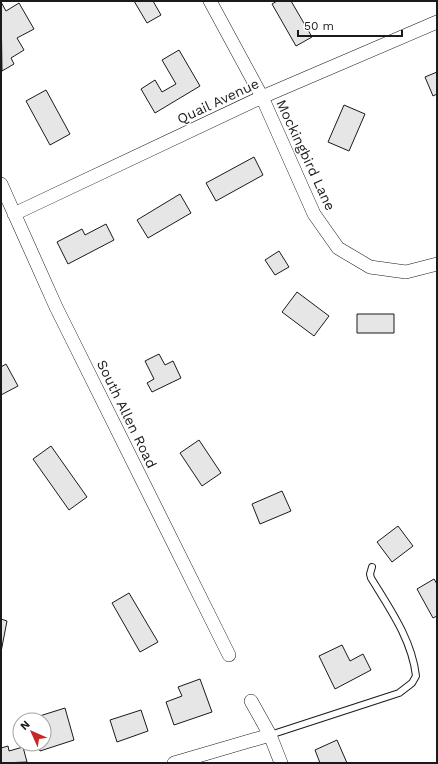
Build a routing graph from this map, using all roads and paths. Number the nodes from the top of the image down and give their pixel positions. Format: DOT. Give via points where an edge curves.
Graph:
graph roads {
  1 [pos="210,1"];
  2 [pos="437,22"];
  3 [pos="262,97"];
  4 [pos="1,184"];
  5 [pos="14,214"];
  6 [pos="437,264"];
  7 [pos="372,566"];
  8 [pos="229,655"];
  9 [pos="251,701"];
  10 [pos="270,735"];
  11 [pos="174,763"];
  12 [pos="281,763"];
  1 -- 3 [label="street, Mockingbird Lane"];
  2 -- 3 [label="street, Quail Avenue"];
  3 -- 5 [label="street, Quail Avenue"];
  3 -- 6 [label="street, Mockingbird Lane" via="314,214 338,248 370,267 406,272"];
  4 -- 5 [label="street, South Allen Road"];
  5 -- 8 [label="street, South Allen Road" via="56,307"];
  7 -- 10 [label="lane" via="371,578 410,648 416,676 412,683 399,693"];
  9 -- 10 [label="street"];
  10 -- 11 [label="street"];
  10 -- 12 [label="street"];
}
